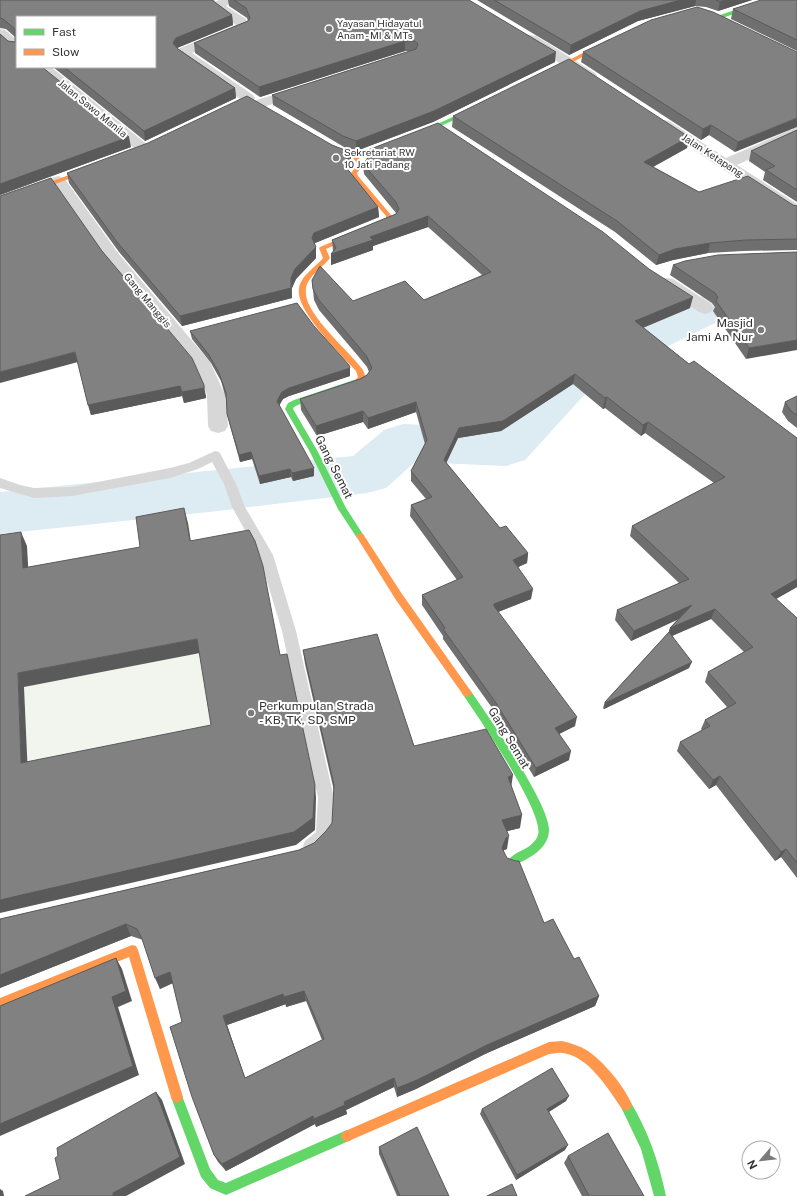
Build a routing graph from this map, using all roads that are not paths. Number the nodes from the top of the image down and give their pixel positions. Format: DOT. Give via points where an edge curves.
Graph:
graph roads {
  1 [pos="229,0"];
  2 [pos="770,0"];
  3 [pos="687,13"];
  4 [pos="717,18"];
  5 [pos="735,27"];
  6 [pos="517,31"];
  7 [pos="1,35"];
  8 [pos="614,38"];
  9 [pos="16,45"];
  10 [pos="569,62"];
  11 [pos="43,68"];
  12 [pos="541,76"];
  13 [pos="602,83"];
  14 [pos="316,86"];
  15 [pos="249,101"];
  16 [pos="486,104"];
  17 [pos="271,112"];
  18 [pos="654,118"];
  19 [pos="439,126"];
  20 [pos="797,131"];
  21 [pos="452,135"];
  22 [pos="404,140"];
  23 [pos="144,149"];
  24 [pos="356,157"];
  25 [pos="108,162"];
  26 [pos="726,164"];
  27 [pos="58,181"];
  28 [pos="0,202"];
  29 [pos="797,210"];
  30 [pos="661,271"];
  31 [pos="705,308"];
  32 [pos="218,426"];
  33 [pos="0,482"];
  34 [pos="300,853"];
  35 [pos="514,860"];
  36 [pos="0,1004"];
  37 [pos="660,1196"];
  1 -- 15 [label="street" via="218,8 241,22 243,27 183,52"];
  2 -- 4 [label="street"];
  3 -- 4 [label="street" via="701,11"];
  4 -- 5 [label="street"];
  6 -- 10 [label="street"];
  7 -- 9 [label="street"];
  8 -- 10 [label="street"];
  10 -- 12 [label="street"];
  10 -- 13 [label="street"];
  11 -- 23 [label="street, Jalan Sawo Manila"];
  14 -- 15 [label="street"];
  15 -- 17 [label="street"];
  16 -- 19 [label="street"];
  18 -- 26 [label="street, Jalan Ketapang"];
  19 -- 21 [label="street"];
  19 -- 22 [label="street"];
  20 -- 26 [label="street"];
  24 -- 35 [label="street, Gang Semat" via="361,164 354,176 389,216 389,220 323,247 327,258 302,289 302,297 296,304 316,322 360,370 362,376 353,384 297,402 290,407 290,412 314,452 342,509 399,597 486,720 538,810 544,827 542,840 527,855"];
  25 -- 27 [label="street"];
  26 -- 29 [label="street, Jalan Ketapang"];
  27 -- 28 [label="street"];
  27 -- 32 [label="street, Gang Manggis" via="112,257 186,334 212,382 216,395"];
  30 -- 31 [label="street"];
  33 -- 34 [label="lane" via="12,489 27,492 56,493 177,471 196,466 215,455 239,507 266,554 289,631 326,798 324,835"];
  36 -- 37 [label="street" via="132,950 180,1106 205,1173 220,1188 226,1189 548,1048 568,1046 584,1054 603,1073 628,1109 643,1135"];
}
